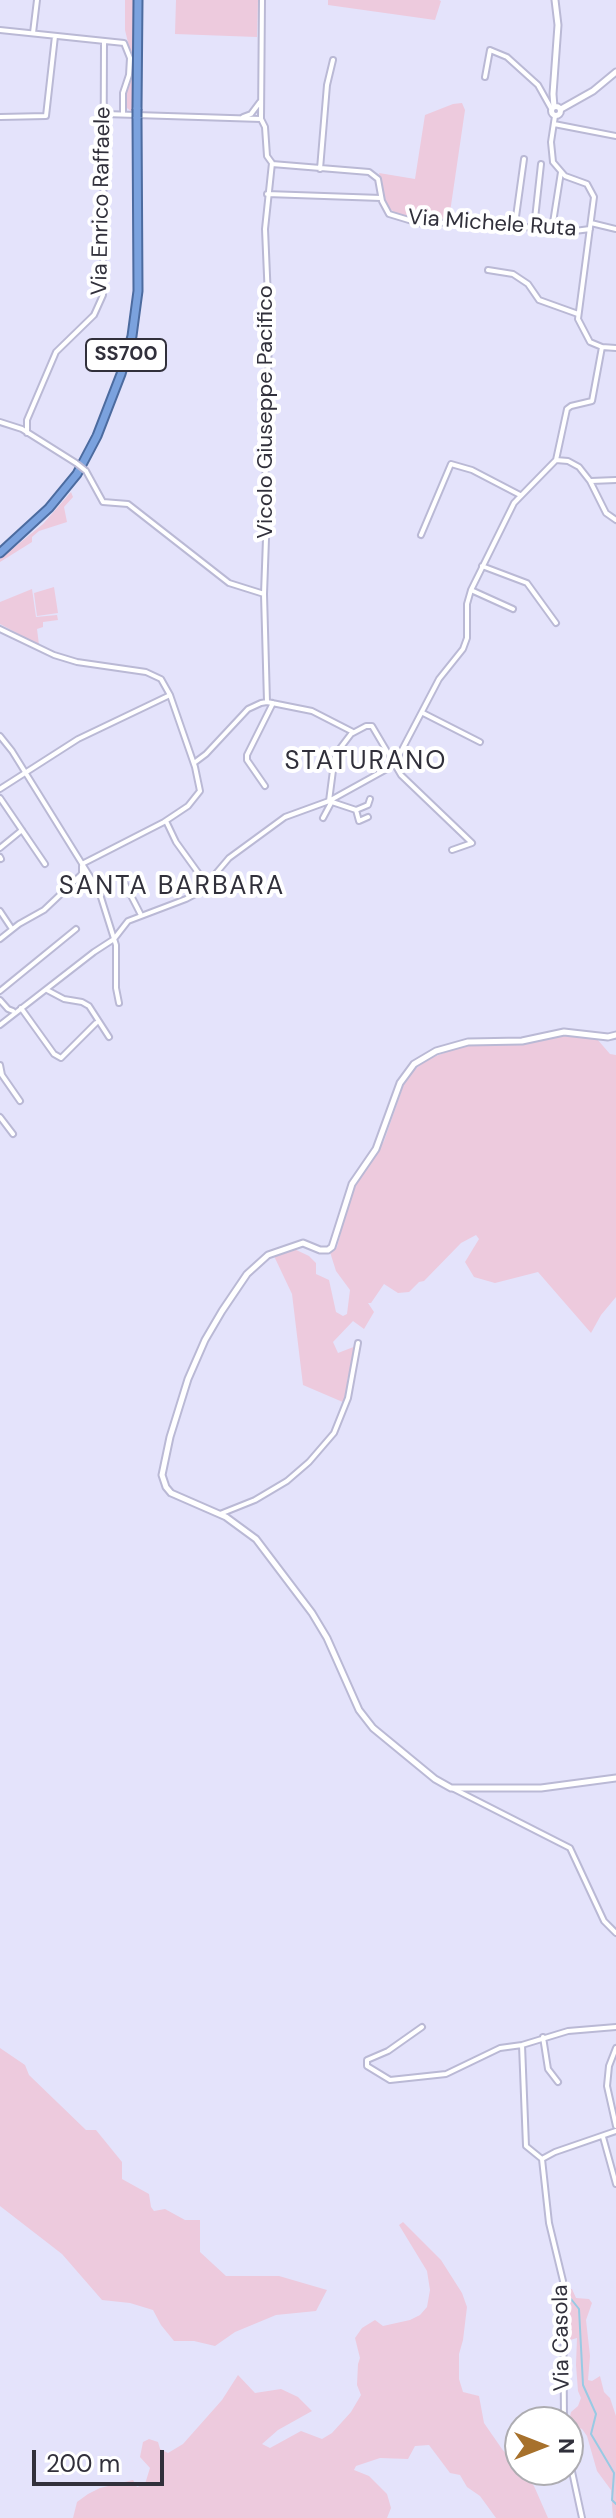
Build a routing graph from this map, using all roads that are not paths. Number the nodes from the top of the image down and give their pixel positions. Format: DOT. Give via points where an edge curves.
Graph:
graph roads {
  1 [pos="37,0"];
  2 [pos="138,0"];
  3 [pos="262,0"];
  4 [pos="555,0"];
  5 [pos="0,30"];
  6 [pos="33,33"];
  7 [pos="55,36"];
  8 [pos="104,41"];
  9 [pos="333,60"];
  10 [pos="616,72"];
  11 [pos="485,77"];
  12 [pos="261,100"];
  13 [pos="555,111"];
  14 [pos="116,113"];
  15 [pos="123,113"];
  16 [pos="105,114"];
  17 [pos="0,117"];
  18 [pos="240,117"];
  19 [pos="261,119"];
  20 [pos="104,124"];
  21 [pos="554,124"];
  22 [pos="616,136"];
  23 [pos="524,159"];
  24 [pos="272,163"];
  25 [pos="541,164"];
  26 [pos="320,169"];
  27 [pos="561,172"];
  28 [pos="267,194"];
  29 [pos="382,198"];
  30 [pos="515,225"];
  31 [pos="591,226"];
  32 [pos="534,228"];
  33 [pos="616,229"];
  34 [pos="552,230"];
  35 [pos="488,270"];
  36 [pos="578,314"];
  37 [pos="602,347"];
  38 [pos="616,348"];
  39 [pos="0,422"];
  40 [pos="27,433"];
  41 [pos="556,460"];
  42 [pos="616,480"];
  43 [pos="590,481"];
  44 [pos="520,495"];
  45 [pos="616,520"];
  46 [pos="421,535"];
  47 [pos="0,553"];
  48 [pos="482,566"];
  49 [pos="471,590"];
  50 [pos="264,594"];
  51 [pos="513,609"];
  52 [pos="556,623"];
  53 [pos="0,629"];
  54 [pos="170,695"];
  55 [pos="270,702"];
  56 [pos="423,713"];
  57 [pos="353,732"];
  58 [pos="0,736"];
  59 [pos="480,742"];
  60 [pos="194,763"];
  61 [pos="394,765"];
  62 [pos="24,774"];
  63 [pos="265,786"];
  64 [pos="0,789"];
  65 [pos="0,798"];
  66 [pos="370,799"];
  67 [pos="330,802"];
  68 [pos="356,810"];
  69 [pos="368,817"];
  70 [pos="323,818"];
  71 [pos="166,821"];
  72 [pos="22,830"];
  73 [pos="0,848"];
  74 [pos="452,850"];
  75 [pos="45,864"];
  76 [pos="82,864"];
  77 [pos="118,876"];
  78 [pos="207,885"];
  79 [pos="0,911"];
  80 [pos="141,915"];
  81 [pos="12,929"];
  82 [pos="76,929"];
  83 [pos="0,939"];
  84 [pos="114,939"];
  85 [pos="47,990"];
  86 [pos="0,991"];
  87 [pos="0,1000"];
  88 [pos="119,1003"];
  89 [pos="21,1008"];
  90 [pos="15,1011"];
  91 [pos="96,1023"];
  92 [pos="0,1025"];
  93 [pos="616,1035"];
  94 [pos="109,1037"];
  95 [pos="0,1065"];
  96 [pos="20,1101"];
  97 [pos="0,1117"];
  98 [pos="13,1134"];
  99 [pos="358,1343"];
  100 [pos="217,1514"];
  101 [pos="616,1778"];
  102 [pos="451,1788"];
  103 [pos="615,1934"];
  104 [pos="422,2027"];
  105 [pos="616,2027"];
  106 [pos="543,2037"];
  107 [pos="522,2045"];
  108 [pos="616,2048"];
  109 [pos="558,2082"];
  110 [pos="613,2102"];
  111 [pos="616,2129"];
  112 [pos="603,2137"];
  113 [pos="542,2159"];
  114 [pos="616,2184"];
  115 [pos="564,2406"];
  116 [pos="575,2486"];
  117 [pos="582,2518"];
  1 -- 6 [label="street"];
  2 -- 47 [label="highway, SS700" via="137,301 132,336 97,436 77,474"];
  3 -- 12 [label="street"];
  4 -- 13 [label="street"];
  5 -- 6 [label="street"];
  6 -- 7 [label="street"];
  7 -- 8 [label="street"];
  7 -- 17 [label="street" via="46,116"];
  8 -- 15 [label="street" via="127,47"];
  8 -- 16 [label="street, Via Enrico Raffaele"];
  9 -- 26 [label="street"];
  10 -- 13 [label="street"];
  11 -- 13 [label="street" via="490,50 507,57 538,85"];
  12 -- 18 [label="street" via="251,114"];
  12 -- 19 [label="street"];
  13 -- 21 [label="street"];
  14 -- 15 [label="street"];
  14 -- 16 [label="street"];
  14 -- 20 [label="street"];
  15 -- 18 [label="street"];
  16 -- 20 [label="street, Via Enrico Raffaele"];
  18 -- 19 [label="street"];
  19 -- 24 [label="street"];
  20 -- 40 [label="street, Via Enrico Raffaele" via="103,295 94,315 56,352 27,420"];
  21 -- 22 [label="street"];
  21 -- 27 [label="street" via="551,156"];
  23 -- 30 [label="street"];
  24 -- 26 [label="street, Via Michele Ruta"];
  24 -- 28 [label="street, Vicolo Giuseppe Pacifico"];
  25 -- 32 [label="street"];
  26 -- 29 [label="street, Via Michele Ruta" via="369,172 378,179"];
  27 -- 31 [label="street" via="591,188"];
  27 -- 34 [label="street"];
  28 -- 29 [label="street"];
  28 -- 50 [label="street, Vicolo Giuseppe Pacifico"];
  29 -- 30 [label="street, Via Michele Ruta" via="389,214 422,224"];
  30 -- 32 [label="street, Via Michele Ruta"];
  31 -- 33 [label="street, Via Michele Ruta"];
  31 -- 34 [label="street, Via Michele Ruta"];
  31 -- 36 [label="street"];
  32 -- 34 [label="street, Via Michele Ruta"];
  35 -- 36 [label="street" via="513,274 539,300"];
  36 -- 37 [label="street" via="588,339"];
  37 -- 38 [label="street"];
  37 -- 41 [label="street" via="592,401 567,409"];
  39 -- 40 [label="street"];
  40 -- 50 [label="street, bridge" via="86,471 103,502 128,504 229,583"];
  41 -- 43 [label="street" via="575,464"];
  41 -- 44 [label="street"];
  42 -- 43 [label="street"];
  43 -- 45 [label="street" via="606,513"];
  44 -- 46 [label="street" via="451,464"];
  44 -- 48 [label="street"];
  48 -- 49 [label="street"];
  48 -- 52 [label="street" via="527,583"];
  49 -- 51 [label="street"];
  49 -- 56 [label="street" via="466,643"];
  50 -- 55 [label="street, Vicolo Giuseppe Pacifico"];
  53 -- 54 [label="street" via="77,662 146,672 164,682"];
  54 -- 60 [label="street"];
  54 -- 62 [label="street" via="78,739"];
  55 -- 57 [label="street" via="312,711"];
  55 -- 60 [label="street" via="248,709"];
  55 -- 63 [label="street" via="247,755"];
  56 -- 59 [label="street"];
  56 -- 61 [label="street"];
  57 -- 61 [label="street" via="372,726"];
  57 -- 67 [label="street" via="335,755"];
  58 -- 62 [label="street"];
  60 -- 71 [label="street" via="200,791"];
  61 -- 67 [label="street"];
  61 -- 74 [label="street" via="472,843"];
  62 -- 64 [label="street"];
  62 -- 76 [label="street"];
  65 -- 72 [label="street"];
  66 -- 68 [label="street"];
  67 -- 68 [label="street"];
  67 -- 70 [label="street"];
  67 -- 78 [label="street" via="285,817 229,858"];
  68 -- 69 [label="street" via="359,821"];
  71 -- 76 [label="street"];
  71 -- 78 [label="street"];
  72 -- 73 [label="street"];
  72 -- 75 [label="street"];
  76 -- 81 [label="street" via="82,874 44,910"];
  76 -- 84 [label="street" via="99,891"];
  77 -- 80 [label="street"];
  78 -- 80 [label="street" via="186,899"];
  79 -- 81 [label="street"];
  80 -- 84 [label="street" via="124,924"];
  81 -- 83 [label="street"];
  82 -- 86 [label="street"];
  84 -- 85 [label="street"];
  84 -- 88 [label="street"];
  85 -- 89 [label="street"];
  85 -- 94 [label="street" via="89,1006"];
  87 -- 90 [label="street"];
  89 -- 90 [label="street"];
  89 -- 91 [label="street" via="61,1058"];
  90 -- 92 [label="street"];
  93 -- 100 [label="street" via="564,1032 522,1041 468,1042 423,1058 406,1073 383,1134 352,1184 332,1247 289,1247 268,1255 247,1274 205,1340 188,1379 162,1480 171,1493"];
  95 -- 96 [label="street"];
  97 -- 98 [label="street"];
  99 -- 100 [label="street" via="348,1398 334,1433 287,1481"];
  100 -- 102 [label="street" via="256,1539 295,1588 373,1728"];
  101 -- 102 [label="street" via="557,1787"];
  102 -- 103 [label="street" via="570,1848"];
  104 -- 107 [label="street" via="367,2060 367,2066 390,2080 431,2076 457,2071 500,2048"];
  105 -- 106 [label="street"];
  106 -- 107 [label="street"];
  106 -- 109 [label="street" via="548,2069"];
  107 -- 113 [label="street" via="526,2146"];
  108 -- 110 [label="street" via="607,2086"];
  110 -- 111 [label="street"];
  111 -- 112 [label="street"];
  112 -- 113 [label="street"];
  112 -- 114 [label="street"];
  113 -- 115 [label="street, Via Casola" via="563,2281"];
  116 -- 117 [label="street"];
}
